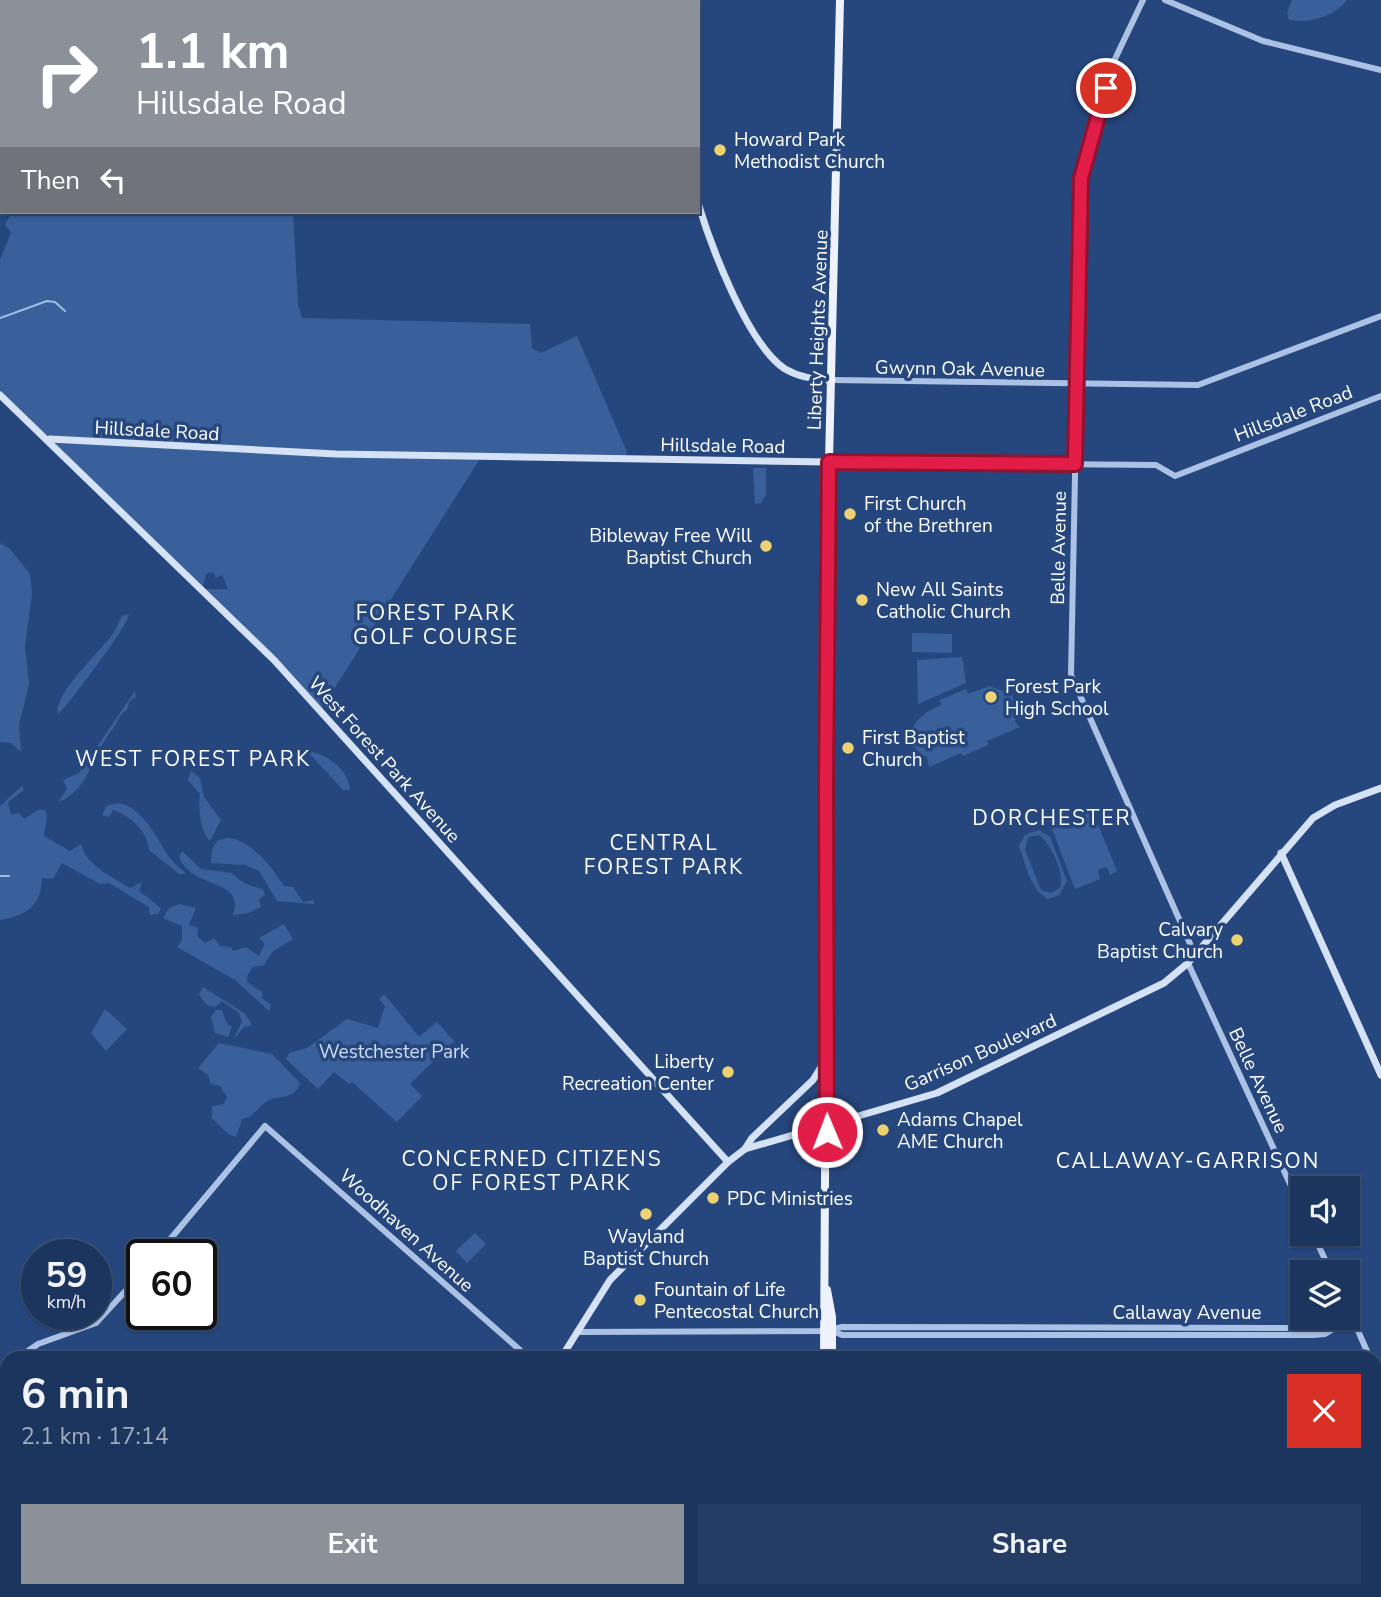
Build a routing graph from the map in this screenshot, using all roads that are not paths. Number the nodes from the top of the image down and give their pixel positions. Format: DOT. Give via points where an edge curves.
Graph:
graph roads {
  1 [pos="840,0"];
  2 [pos="1143,0"];
  3 [pos="1165,0"];
  4 [pos="1381,69"];
  5 [pos="700,209"];
  6 [pos="1381,316"];
  7 [pos="832,380"];
  8 [pos="1077,383"];
  9 [pos="0,395"];
  10 [pos="1381,396"];
  11 [pos="48,439"];
  12 [pos="829,462"];
  13 [pos="1075,464"];
  14 [pos="1381,788"];
  15 [pos="1281,853"];
  16 [pos="1195,955"];
  17 [pos="1188,962"];
  18 [pos="826,1059"];
  19 [pos="1381,1075"];
  20 [pos="827,1126"];
  21 [pos="745,1149"];
  22 [pos="728,1162"];
  23 [pos="1290,1184"];
  24 [pos="171,1239"];
  25 [pos="126,1290"];
  26 [pos="1332,1330"];
  27 [pos="1357,1330"];
  28 [pos="828,1331"];
  29 [pos="578,1332"];
  30 [pos="28,1351"];
  31 [pos="520,1351"];
  32 [pos="566,1351"];
  33 [pos="825,1351"];
  34 [pos="831,1351"];
  35 [pos="1367,1351"];
  1 -- 7 [label="main road, Liberty Heights Avenue"];
  2 -- 8 [label="street, Belle Avenue" via="1115,59 1081,174"];
  3 -- 4 [label="street" via="1263,41"];
  5 -- 7 [label="main road, Gwynn Oak Avenue" via="714,252 764,348 793,372"];
  6 -- 8 [label="street, Gwynn Oak Avenue" via="1198,385"];
  7 -- 8 [label="street, Gwynn Oak Avenue"];
  7 -- 12 [label="main road, Liberty Heights Avenue"];
  8 -- 13 [label="street, Belle Avenue"];
  9 -- 11 [label="main road, West Forest Park Avenue"];
  10 -- 13 [label="street, Hillsdale Road" via="1175,476 1156,465"];
  11 -- 12 [label="main road, Hillsdale Road" via="295,453"];
  11 -- 22 [label="main road, West Forest Park Avenue" via="274,660"];
  12 -- 13 [label="street, Hillsdale Road"];
  12 -- 18 [label="main road, Liberty Heights Avenue"];
  13 -- 16 [label="street, Belle Avenue" via="1071,675"];
  14 -- 15 [label="main road, Garrison Boulevard" via="1322,811"];
  15 -- 16 [label="main road, Garrison Boulevard"];
  15 -- 19 [label="main road"];
  16 -- 17 [label="main road, Garrison Boulevard"];
  17 -- 20 [label="main road, Garrison Boulevard" via="1156,987 937,1093"];
  17 -- 23 [label="street, Belle Avenue"];
  18 -- 20 [label="main road, Liberty Heights Avenue"];
  18 -- 21 [label="main road" via="816,1076"];
  20 -- 21 [label="main road, Garrison Boulevard"];
  20 -- 28 [label="main road, Liberty Heights Avenue" via="824,1297"];
  21 -- 22 [label="main road, Garrison Boulevard"];
  22 -- 29 [label="main road, Garrison Boulevard" via="610,1280"];
  24 -- 31 [label="street, Woodhaven Avenue" via="265,1126"];
  25 -- 30 [label="street" via="96,1323"];
  26 -- 28 [label="street, Callaway Avenue" via="1313,1335 842,1335"];
  27 -- 35 [label="street"];
  28 -- 29 [label="street, Callaway Avenue"];
  28 -- 33 [label="main road, Liberty Heights Avenue"];
  28 -- 34 [label="main road, Liberty Heights Avenue"];
  29 -- 32 [label="main road, Garrison Boulevard"];
}
